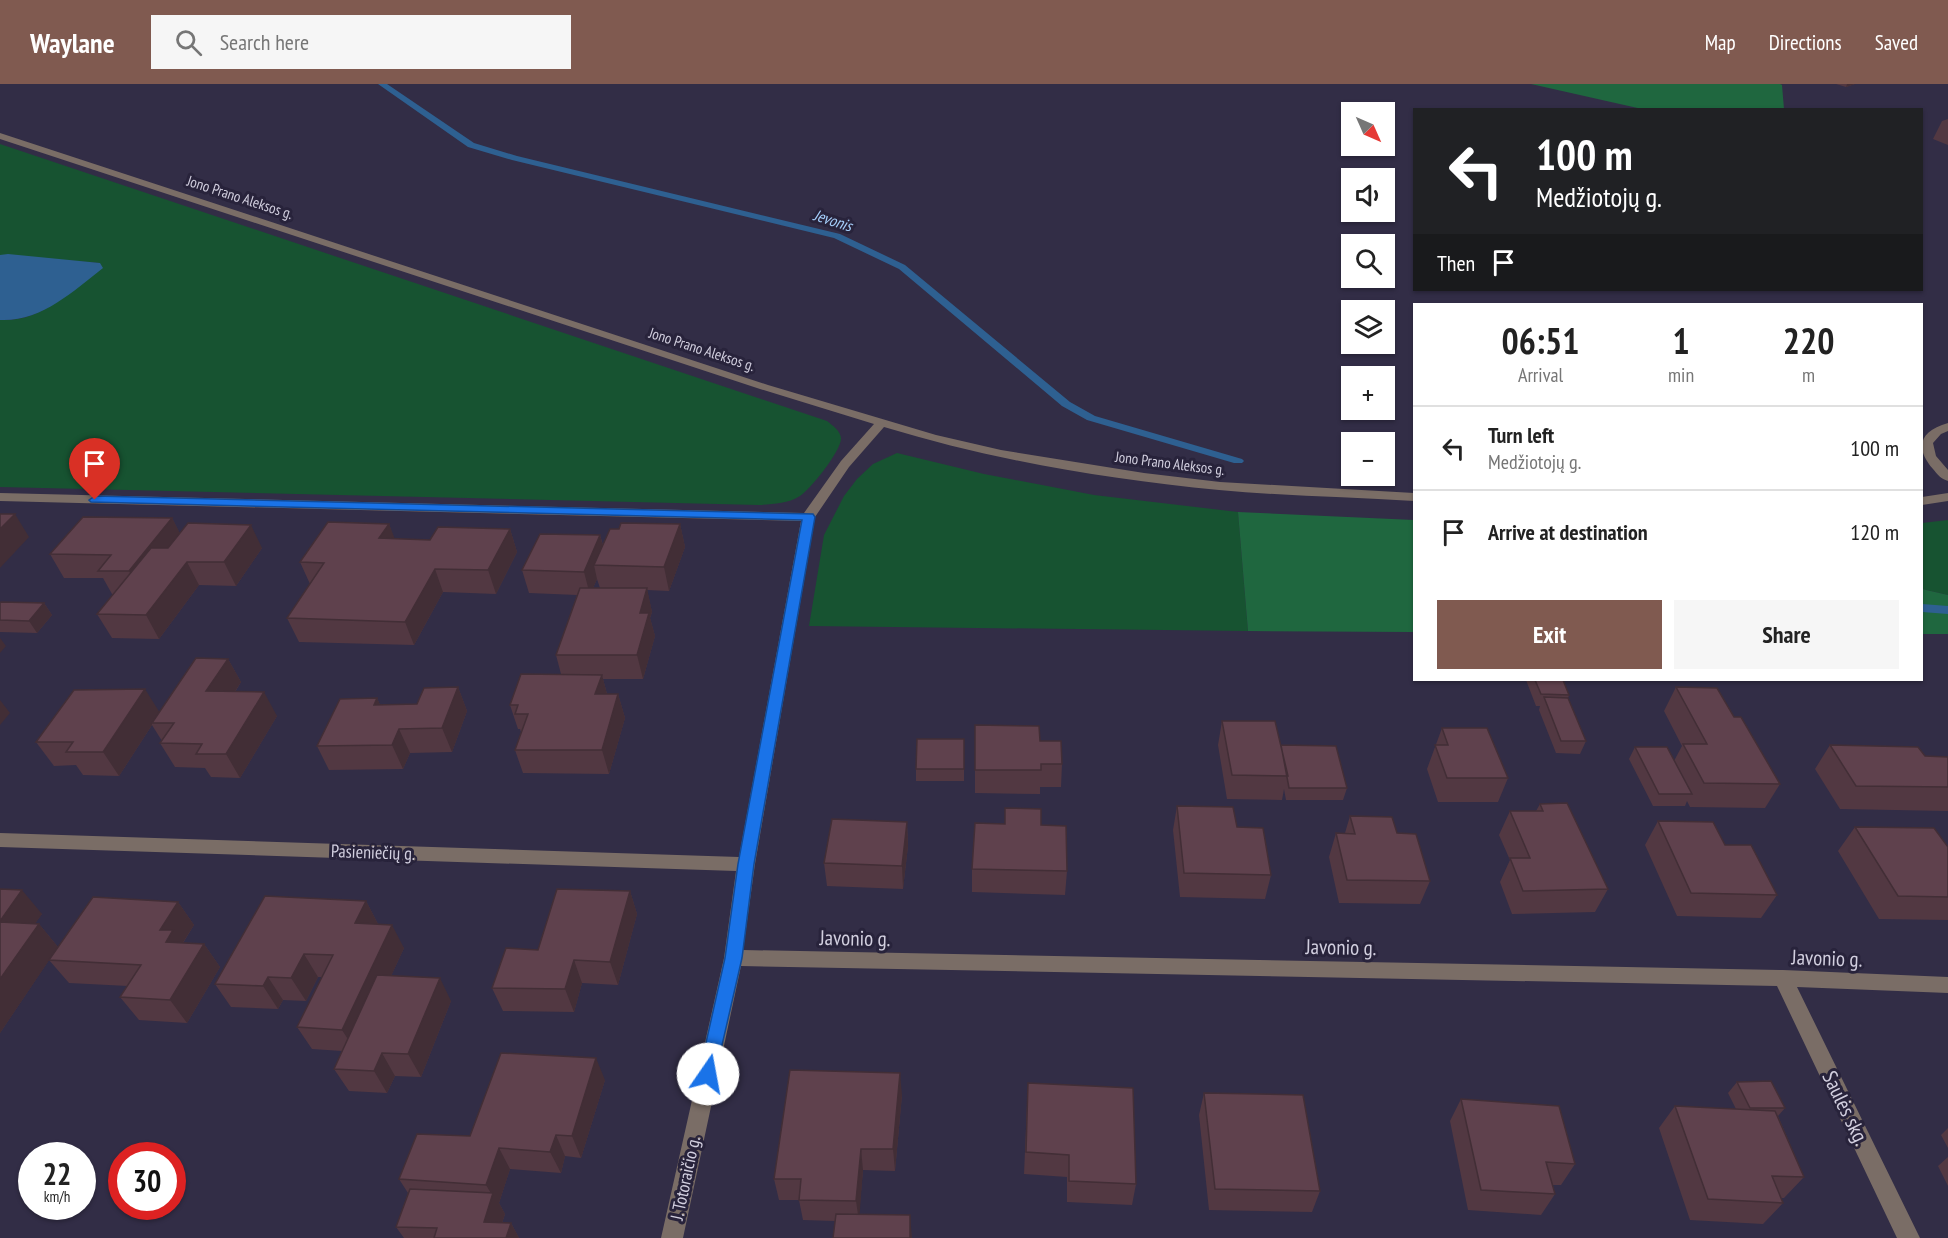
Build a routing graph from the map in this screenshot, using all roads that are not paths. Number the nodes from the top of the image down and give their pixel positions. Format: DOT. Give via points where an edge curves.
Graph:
graph roads {
  1 [pos="0,136"];
  2 [pos="881,423"];
  3 [pos="1948,427"];
  4 [pos="1926,460"];
  5 [pos="1948,477"];
  6 [pos="0,497"];
  7 [pos="1413,497"];
  8 [pos="1948,497"];
  9 [pos="1923,501"];
  10 [pos="808,517"];
  11 [pos="0,840"];
  12 [pos="746,864"];
  13 [pos="733,958"];
  14 [pos="1783,978"];
  15 [pos="1948,985"];
  16 [pos="672,1238"];
  17 [pos="1908,1238"];
  1 -- 2 [label="street, Jono Prano Aleksos g."];
  2 -- 7 [label="street, Jono Prano Aleksos g." via="1001,454 1144,477"];
  2 -- 10 [label="street" via="845,464"];
  3 -- 4 [label="street" via="1928,439"];
  4 -- 5 [label="street"];
  6 -- 10 [label="street"];
  8 -- 9 [label="street"];
  10 -- 12 [label="street, J. Totoraičio g."];
  11 -- 12 [label="street, Pasieniečių g."];
  12 -- 13 [label="street, J. Totoraičio g."];
  13 -- 14 [label="street, Javonio g."];
  13 -- 16 [label="street, J. Totoraičio g."];
  14 -- 15 [label="street, Javonio g."];
  14 -- 17 [label="street, Saulės skg."];
}
